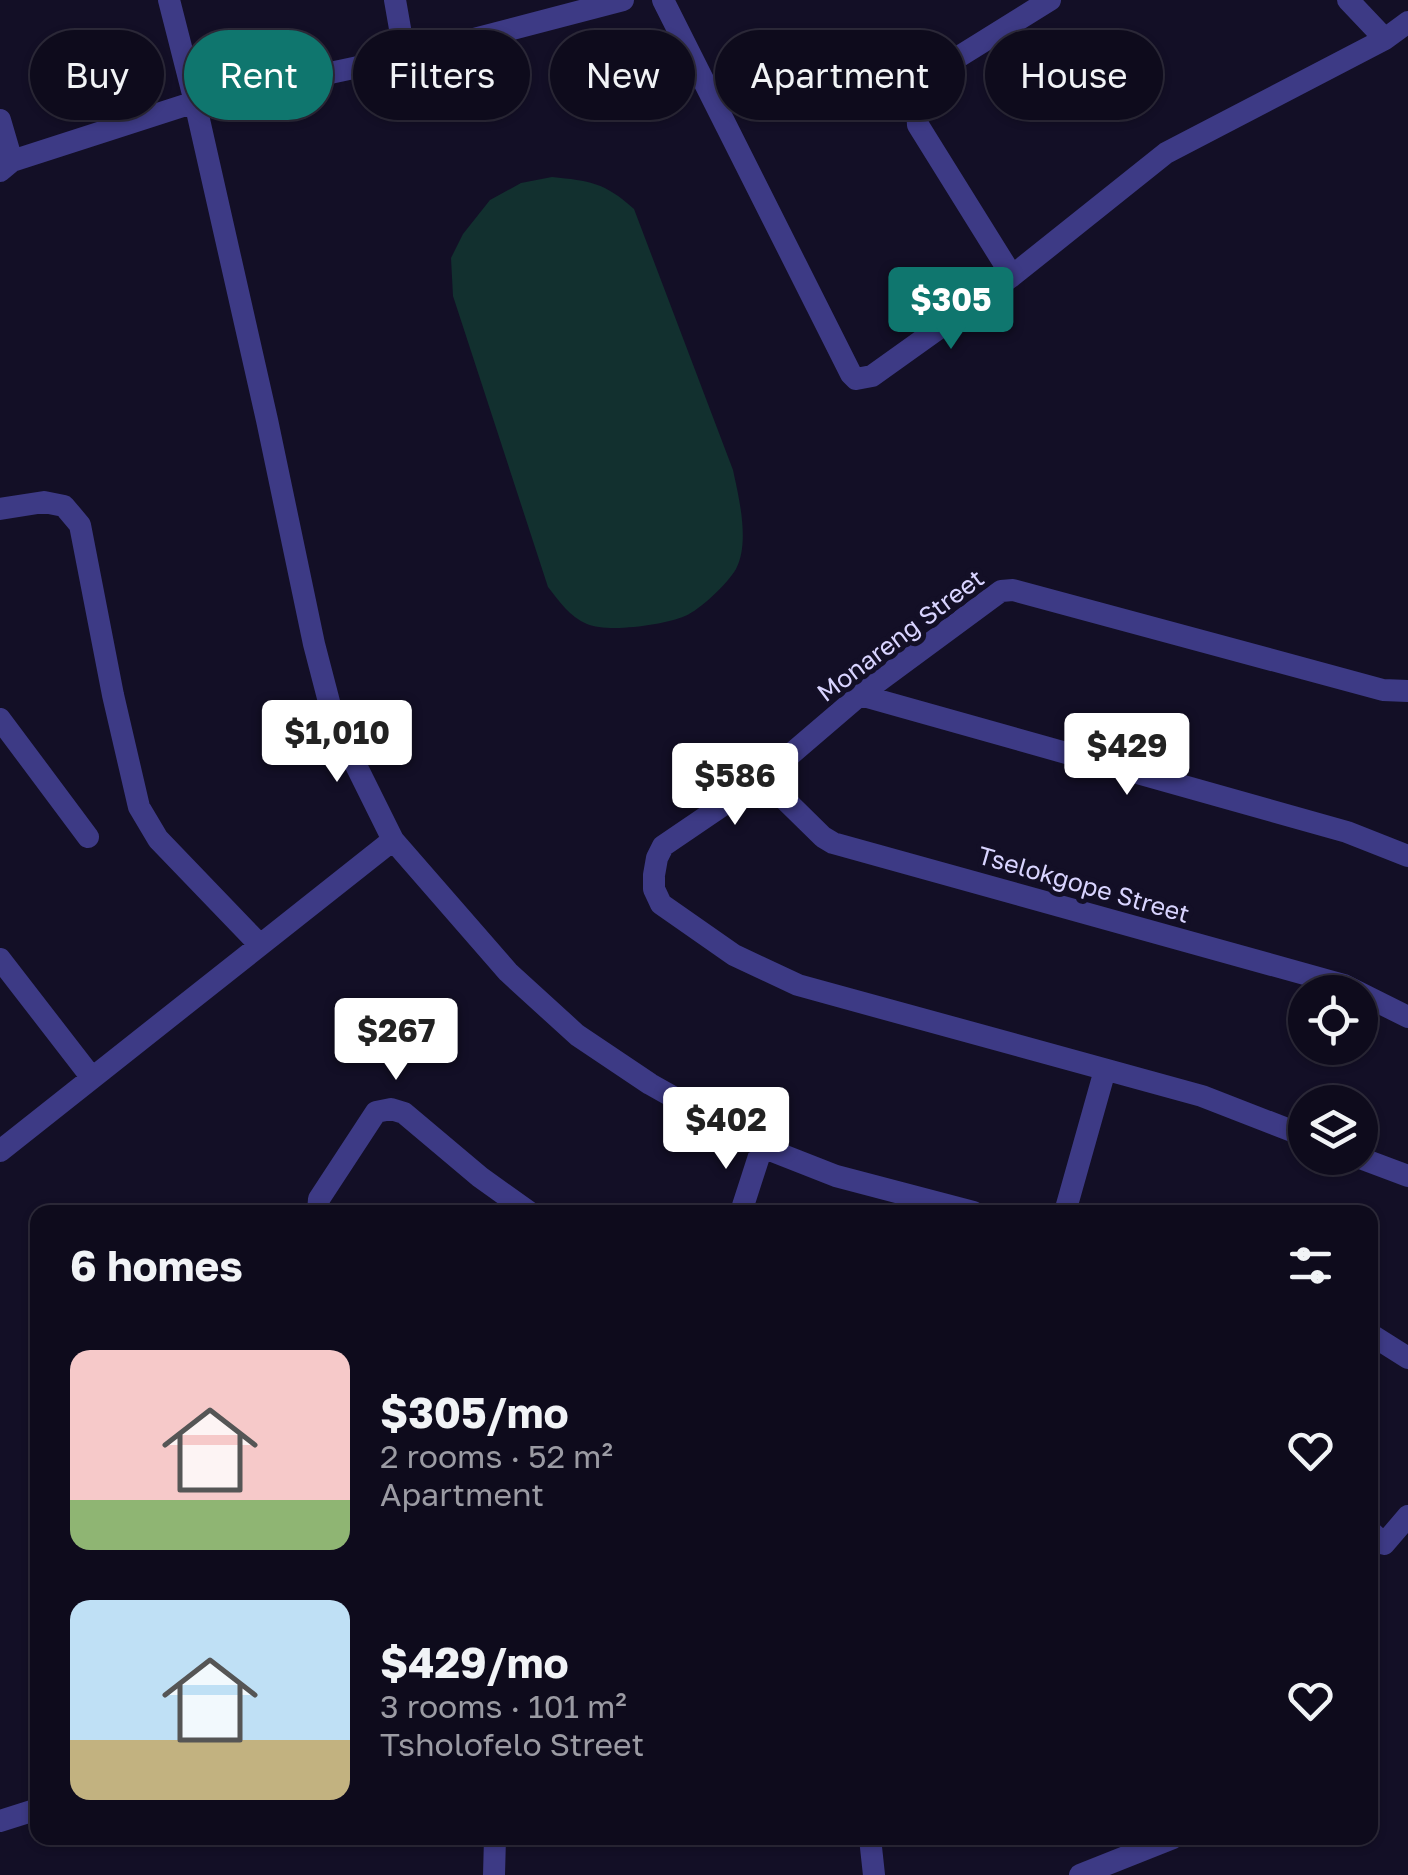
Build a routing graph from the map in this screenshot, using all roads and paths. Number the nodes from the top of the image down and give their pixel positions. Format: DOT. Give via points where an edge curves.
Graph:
graph roads {
  1 [pos="169,0"];
  2 [pos="394,0"];
  3 [pos="623,0"];
  4 [pos="663,0"];
  5 [pos="1050,0"];
  6 [pos="1348,0"];
  7 [pos="1408,22"];
  8 [pos="400,30"];
  9 [pos="508,30"];
  10 [pos="1384,39"];
  11 [pos="184,59"];
  12 [pos="184,106"];
  13 [pos="0,120"];
  14 [pos="199,120"];
  15 [pos="6,166"];
  16 [pos="1012,276"];
  17 [pos="0,509"];
  18 [pos="1408,691"];
  19 [pos="860,695"];
  20 [pos="0,719"];
  21 [pos="762,778"];
  22 [pos="88,837"];
  23 [pos="393,840"];
  24 [pos="1408,856"];
  25 [pos="260,945"];
  26 [pos="0,959"];
  27 [pos="1408,1017"];
  28 [pos="1105,1070"];
  29 [pos="92,1078"];
  30 [pos="1288,1129"];
  31 [pos="762,1147"];
  32 [pos="0,1151"];
  33 [pos="1378,1165"];
  34 [pos="1408,1176"];
  35 [pos="319,1205"];
  36 [pos="520,1205"];
  37 [pos="742,1205"];
  38 [pos="946,1205"];
  39 [pos="1068,1205"];
  40 [pos="1378,1338"];
  41 [pos="1408,1358"];
  42 [pos="1408,1516"];
  43 [pos="1378,1541"];
  44 [pos="30,1812"];
  45 [pos="0,1821"];
  46 [pos="494,1845"];
  47 [pos="871,1845"];
  48 [pos="1155,1845"];
  49 [pos="494,1875"];
  50 [pos="874,1875"];
  51 [pos="1080,1875"];
  1 -- 11 [label="street"];
  2 -- 8 [label="street"];
  3 -- 9 [label="street"];
  4 -- 16 [label="street" via="856,379 872,376"];
  5 -- 16 [label="street" via="923,79 916,90 918,124"];
  6 -- 10 [label="street"];
  7 -- 10 [label="street"];
  10 -- 16 [label="street" via="1166,153"];
  12 -- 15 [label="street"];
  13 -- 15 [label="street"];
  14 -- 23 [label="street" via="334,721"];
  17 -- 25 [label="street" via="64,506 80,525 139,807 158,840"];
  18 -- 19 [label="street, Monareng Street" via="1383,690 1001,590"];
  19 -- 21 [label="street, Monareng Street"];
  19 -- 24 [label="street" via="1347,832"];
  20 -- 22 [label="street"];
  21 -- 27 [label="street, Tselokgope Street" via="834,843 1344,985"];
  21 -- 28 [label="street, Monareng Street" via="663,846 654,875 661,904 734,955 798,985"];
  23 -- 25 [label="street"];
  23 -- 31 [label="street" via="508,972 577,1035"];
  25 -- 29 [label="street"];
  26 -- 29 [label="street"];
  28 -- 30 [label="street, Monareng Street" via="1202,1096"];
  28 -- 39 [label="street"];
  29 -- 32 [label="street"];
  31 -- 37 [label="street"];
  31 -- 38 [label="street" via="836,1176"];
  33 -- 34 [label="street"];
  35 -- 36 [label="street" via="376,1112 390,1108"];
  40 -- 41 [label="street"];
  42 -- 43 [label="street"];
  44 -- 45 [label="street"];
  46 -- 49 [label="street"];
  47 -- 50 [label="street"];
  48 -- 51 [label="street"];
}
